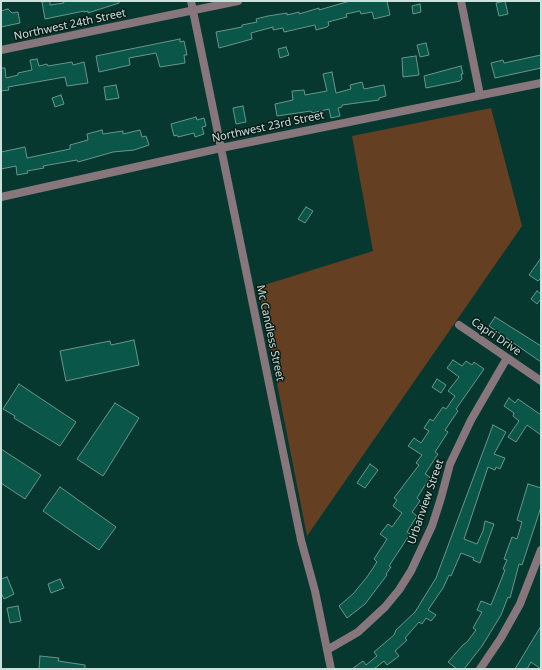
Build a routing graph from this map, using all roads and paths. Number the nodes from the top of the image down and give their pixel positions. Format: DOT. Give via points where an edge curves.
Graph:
graph roads {
  1 [pos="191,1"];
  2 [pos="238,1"];
  3 [pos="461,1"];
  4 [pos="193,10"];
  5 [pos="1,50"];
  6 [pos="541,83"];
  7 [pos="480,95"];
  8 [pos="221,148"];
  9 [pos="1,197"];
  10 [pos="459,325"];
  11 [pos="507,358"];
  12 [pos="541,381"];
  13 [pos="541,550"];
  14 [pos="327,650"];
  15 [pos="331,669"];
  16 [pos="480,669"];
  1 -- 4 [label="street, Mc Candless Street"];
  2 -- 4 [label="street, Northwest 24th Street"];
  3 -- 7 [label="street"];
  4 -- 5 [label="street, Northwest 24th Street"];
  4 -- 8 [label="street, Mc Candless Street"];
  6 -- 7 [label="street, Northwest 23rd Street"];
  7 -- 8 [label="street, Northwest 23rd Street"];
  8 -- 9 [label="street, Northwest 23rd Street"];
  8 -- 14 [label="street, Mc Candless Street" via="301,540"];
  10 -- 11 [label="street, Capri Drive"];
  11 -- 12 [label="street, Capri Drive"];
  11 -- 14 [label="street, Urbanview Street" via="471,420 450,464 432,526 411,571 399,590 358,632"];
  13 -- 16 [label="street" via="520,604"];
  14 -- 15 [label="street, Mc Candless Street"];
}
